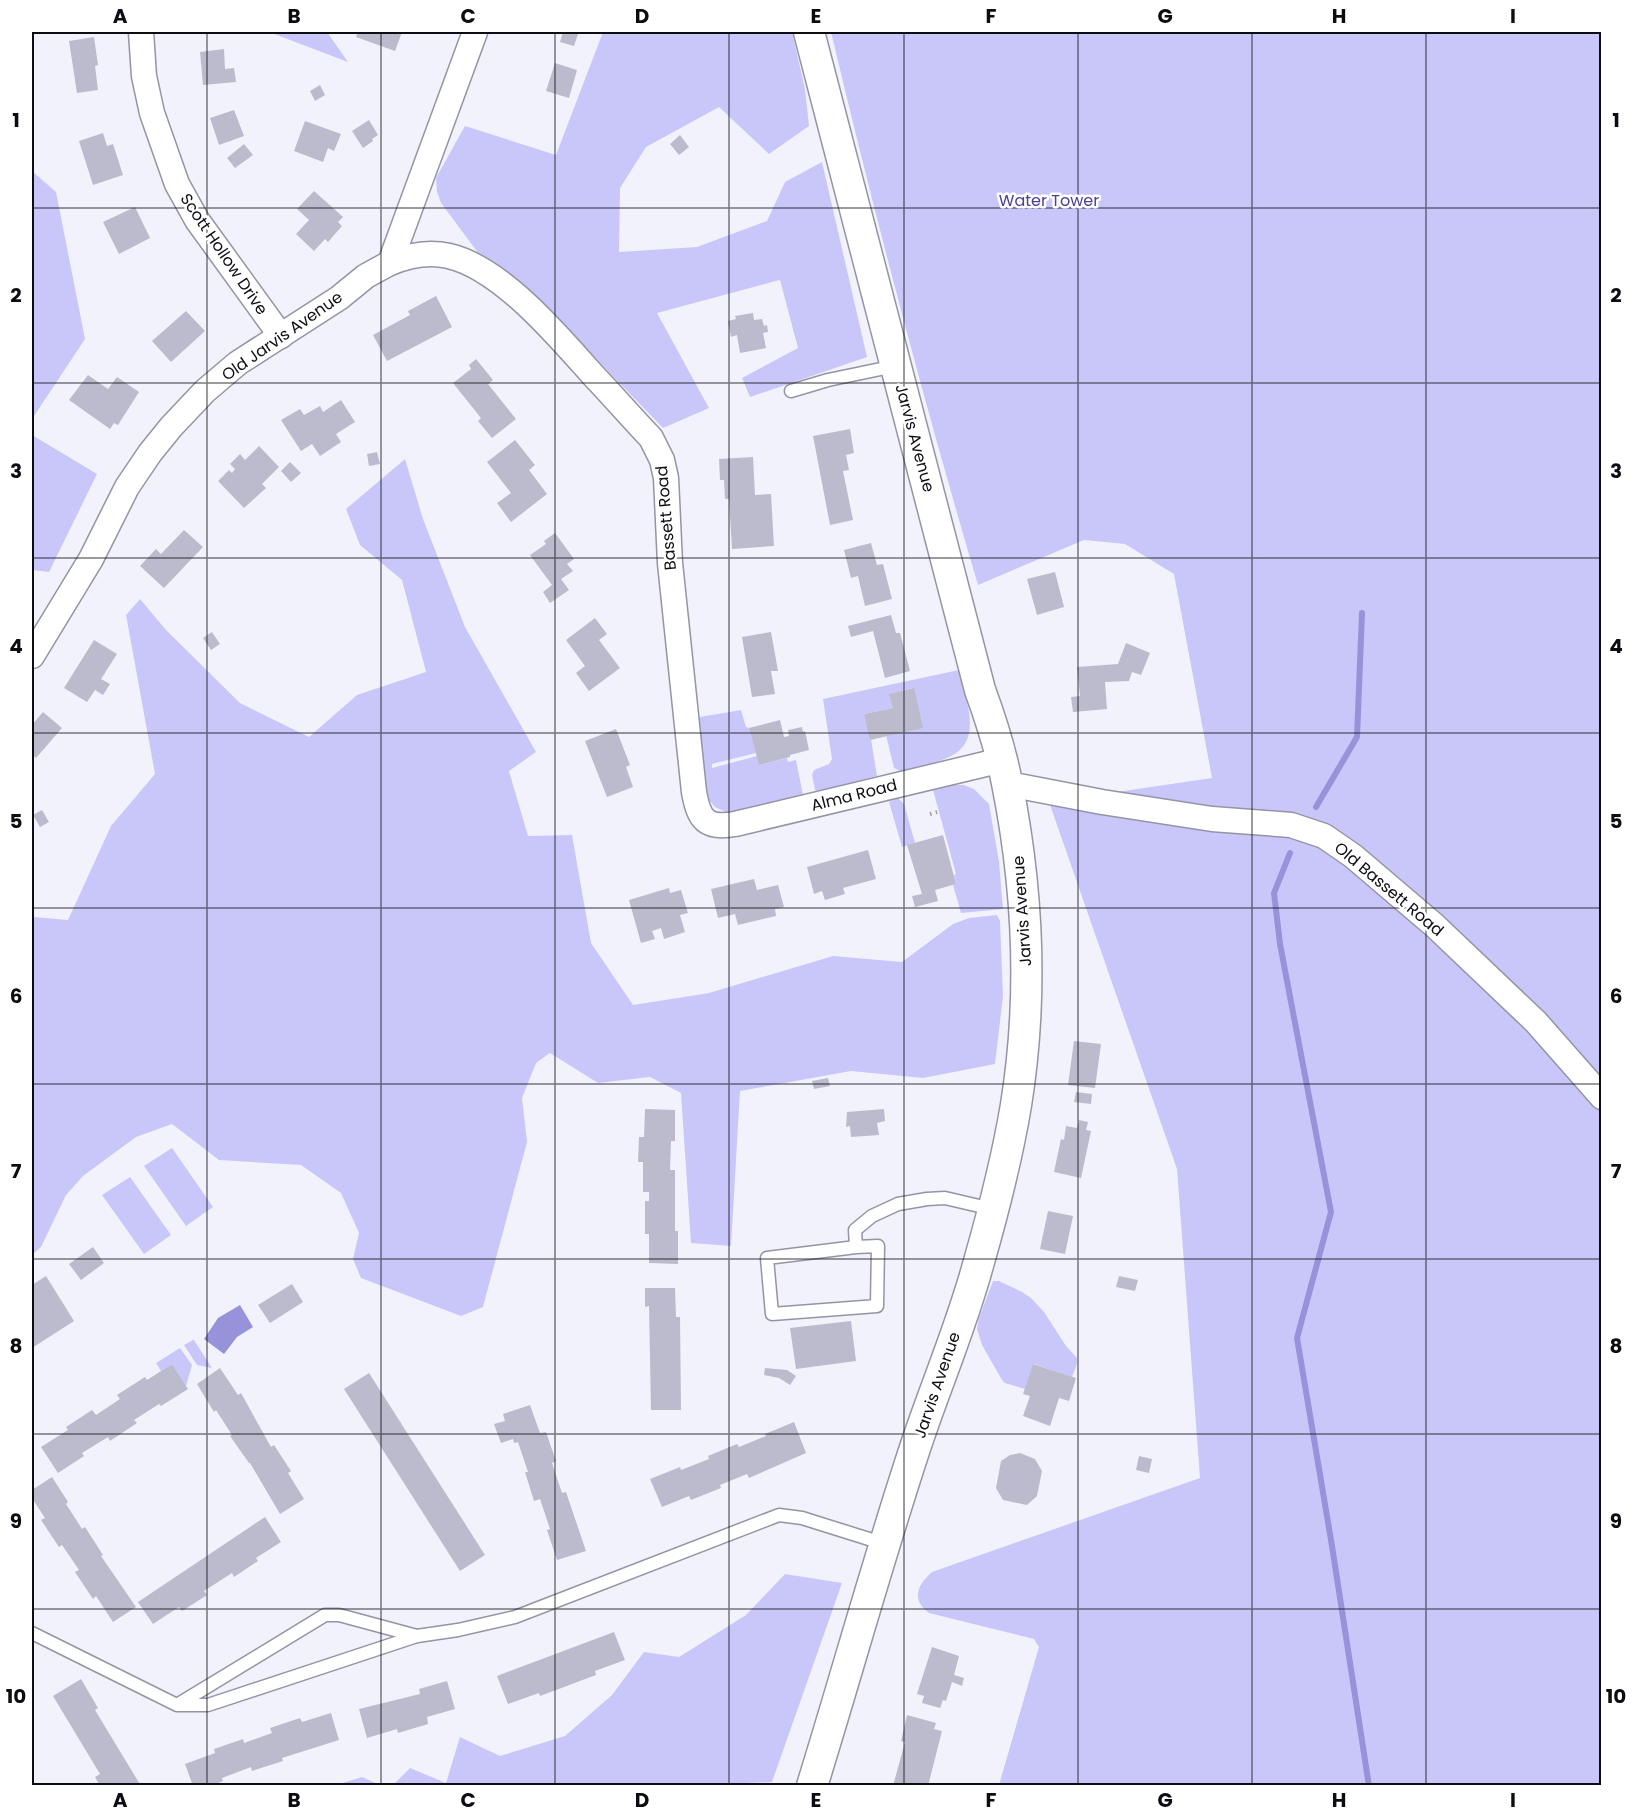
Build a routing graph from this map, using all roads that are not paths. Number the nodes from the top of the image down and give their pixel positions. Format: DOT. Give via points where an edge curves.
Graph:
graph roads {
  1 [pos="141,32"];
  2 [pos="475,32"];
  3 [pos="809,32"];
  4 [pos="390,263"];
  5 [pos="281,336"];
  6 [pos="896,366"];
  7 [pos="791,391"];
  8 [pos="32,656"];
  9 [pos="1005,772"];
  10 [pos="707,821"];
  11 [pos="1602,1097"];
  12 [pos="992,1209"];
  13 [pos="856,1247"];
  14 [pos="885,1544"];
  15 [pos="32,1633"];
  16 [pos="417,1636"];
  17 [pos="177,1705"];
  18 [pos="812,1785"];
  1 -- 5 [label="street, Scott Hollow Drive" via="152,113 177,184 197,220"];
  2 -- 4 [label="street"];
  3 -- 6 [label="street, Jarvis Avenue"];
  4 -- 5 [label="street, Old Jarvis Avenue"];
  4 -- 10 [label="street, Bassett Road" via="416,255 449,256 492,278 560,337 651,438 666,478 670,563 694,792 699,813"];
  5 -- 8 [label="street, Old Jarvis Avenue" via="238,363 205,391 150,453"];
  6 -- 7 [label="lane"];
  6 -- 9 [label="street, Jarvis Avenue"];
  9 -- 10 [label="street, Alma Road" via="735,824 717,826"];
  9 -- 11 [label="street, Old Bassett Road" via="1102,802 1212,819 1291,825 1324,836 1434,925 1536,1022"];
  9 -- 12 [label="street, Jarvis Avenue" via="1024,904 1026,1017 1016,1105"];
  12 -- 13 [label="lane" via="945,1198 898,1204 872,1216 855,1230"];
  12 -- 14 [label="street, Jarvis Avenue" via="978,1267"];
  13 -- 13 [label="lane" via="878,1246 877,1306 772,1314 767,1258"];
  14 -- 16 [label="lane" via="802,1518 779,1515 515,1617"];
  14 -- 18 [label="street, Jarvis Avenue"];
  15 -- 17 [label="lane"];
  16 -- 17 [label="lane" via="208,1705"];
  16 -- 17 [label="lane" via="339,1615 325,1615"];
}
